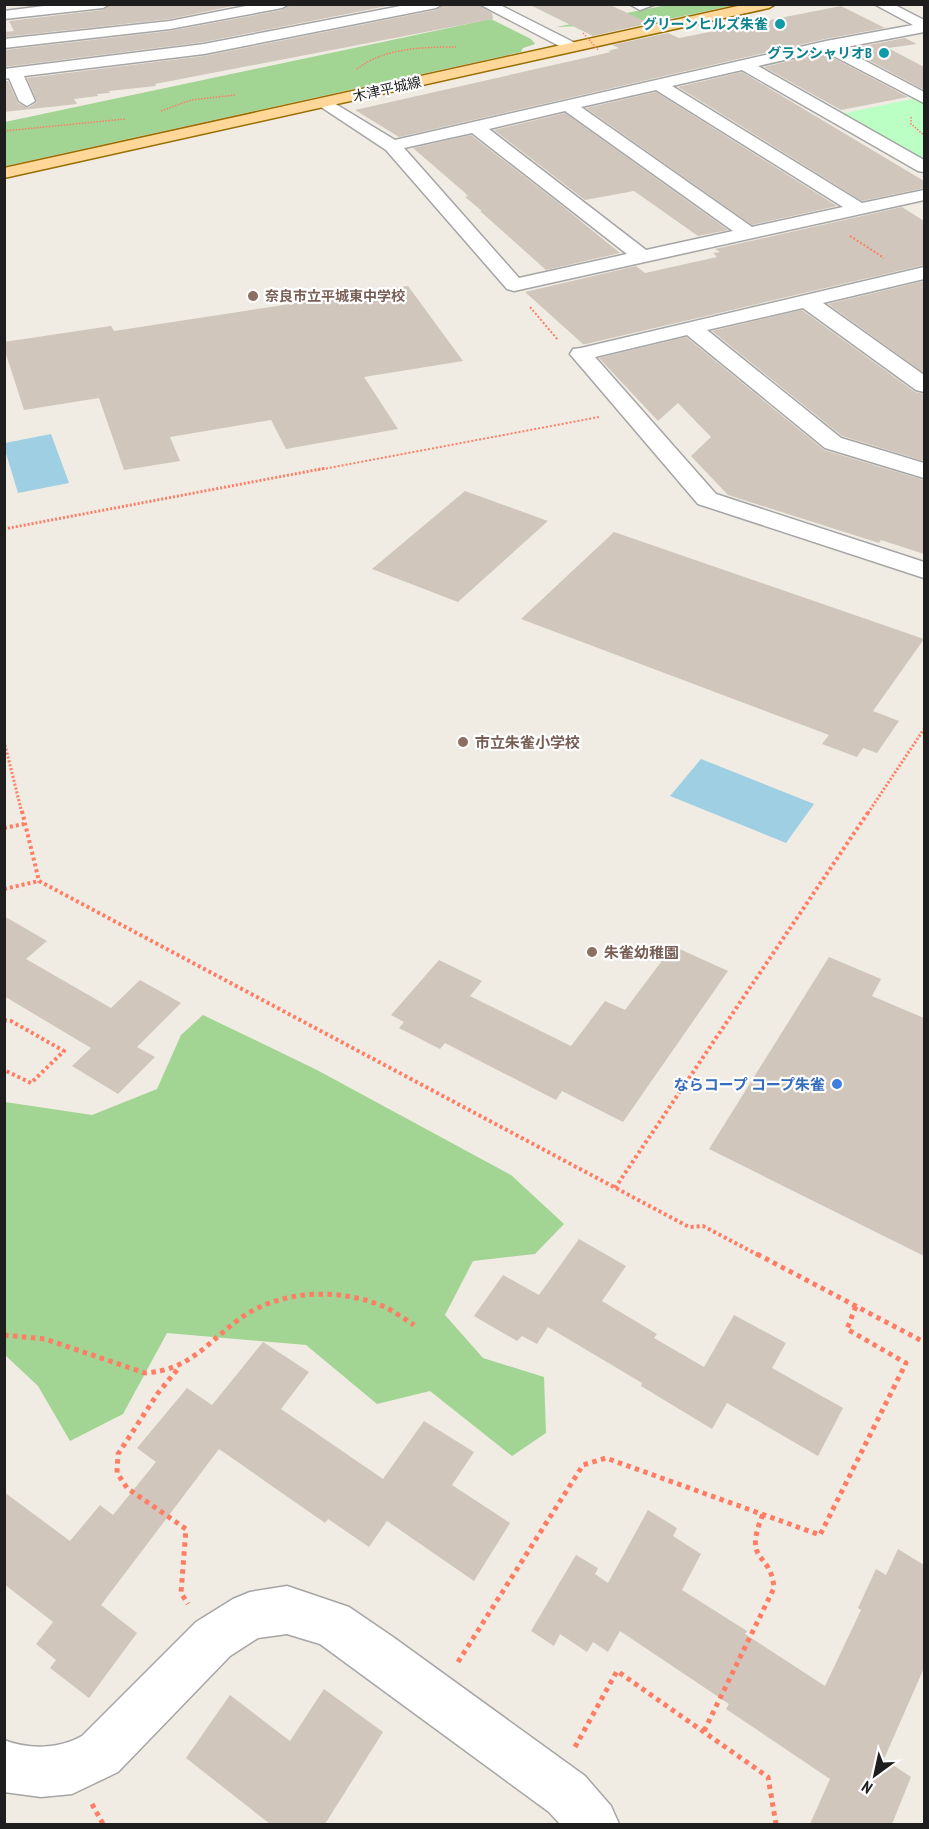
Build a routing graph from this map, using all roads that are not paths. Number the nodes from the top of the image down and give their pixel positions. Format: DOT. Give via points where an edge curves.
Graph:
graph roads {
  1 [pos="102,4"];
  2 [pos="282,4"];
  3 [pos="436,4"];
  4 [pos="486,4"];
  5 [pos="636,4"];
  6 [pos="649,4"];
  7 [pos="769,4"];
  8 [pos="881,4"];
  9 [pos="298,10"];
  10 [pos="4,15"];
  11 [pos="324,26"];
  12 [pos="924,27"];
  13 [pos="4,44"];
  14 [pos="826,46"];
  15 [pos="572,47"];
  16 [pos="111,62"];
  17 [pos="745,65"];
  18 [pos="10,74"];
  19 [pos="120,77"];
  20 [pos="659,85"];
  21 [pos="924,98"];
  22 [pos="27,101"];
  23 [pos="323,103"];
  24 [pos="567,106"];
  25 [pos="476,127"];
  26 [pos="392,146"];
  27 [pos="924,167"];
  28 [pos="4,173"];
  29 [pos="924,195"];
  30 [pos="859,209"];
  31 [pos="748,233"];
  32 [pos="642,257"];
  33 [pos="920,278"];
  34 [pos="807,301"];
  35 [pos="691,328"];
  36 [pos="924,385"];
  37 [pos="924,471"];
  38 [pos="924,570"];
  39 [pos="4,1765"];
  40 [pos="593,1824"];
  1 -- 10 [label="street"];
  2 -- 13 [label="street" via="170,25"];
  3 -- 11 [label="street"];
  4 -- 15 [label="street"];
  5 -- 6 [label="street"];
  7 -- 15 [label="main road, 木津平城線"];
  8 -- 12 [label="street"];
  9 -- 11 [label="street"];
  11 -- 16 [label="street"];
  12 -- 14 [label="street"];
  14 -- 17 [label="street"];
  14 -- 21 [label="street"];
  15 -- 23 [label="main road, 木津平城線"];
  16 -- 18 [label="street"];
  16 -- 19 [label="street"];
  17 -- 20 [label="street"];
  17 -- 27 [label="street"];
  18 -- 22 [label="street"];
  20 -- 24 [label="street"];
  20 -- 30 [label="street"];
  23 -- 26 [label="street"];
  23 -- 28 [label="main road, 木津平城線"];
  24 -- 25 [label="street"];
  24 -- 31 [label="street"];
  25 -- 26 [label="street"];
  25 -- 32 [label="street"];
  26 -- 32 [label="street" via="514,285"];
  29 -- 30 [label="street"];
  30 -- 31 [label="street"];
  31 -- 32 [label="street"];
  33 -- 34 [label="street"];
  34 -- 35 [label="street"];
  34 -- 36 [label="street"];
  35 -- 37 [label="street" via="833,443"];
  35 -- 38 [label="street" via="581,354 707,499"];
  39 -- 40 [label="street" via="41,1772 72,1768 100,1754 213,1640 250,1616 287,1610 332,1624 567,1794"];
}
